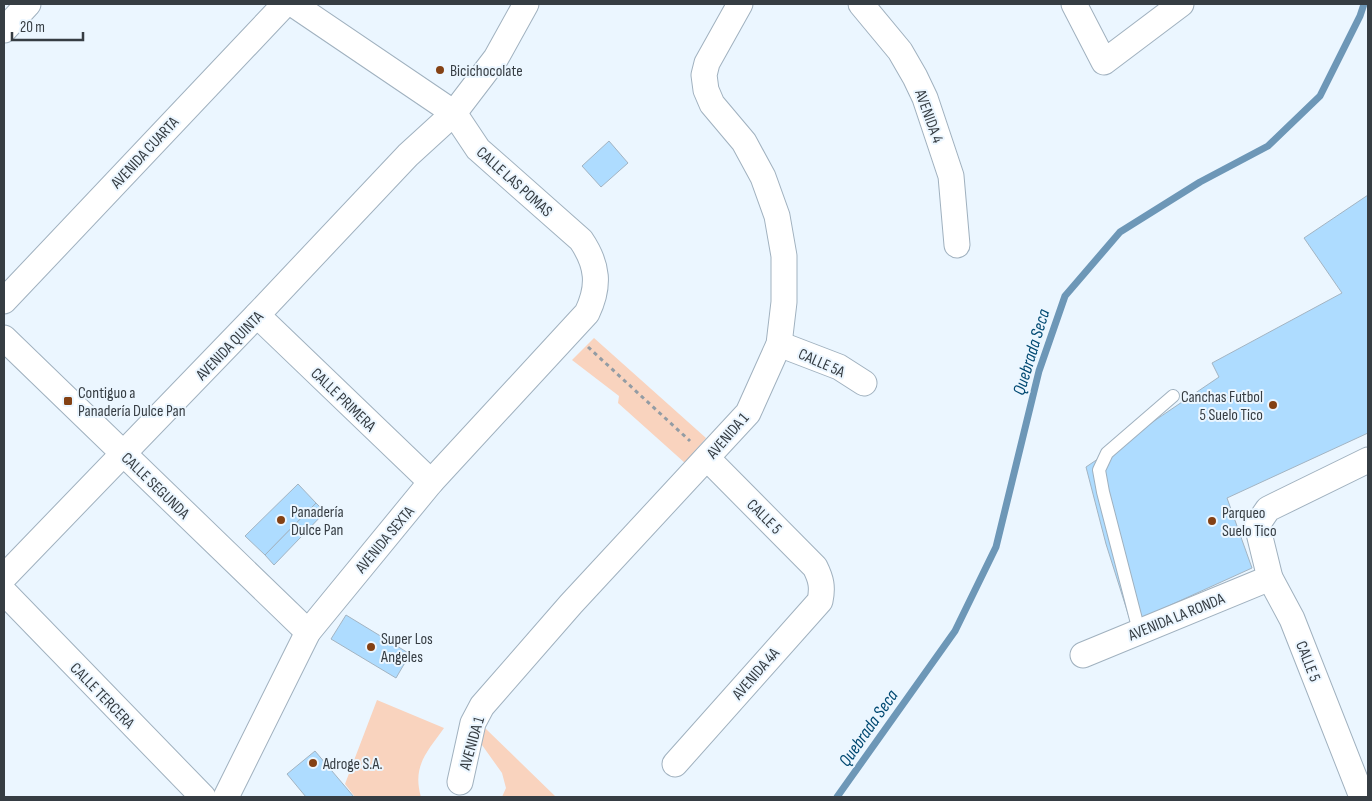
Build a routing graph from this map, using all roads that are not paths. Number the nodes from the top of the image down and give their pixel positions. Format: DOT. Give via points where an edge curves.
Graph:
graph roads {
  1 [pos="28,4"];
  2 [pos="285,4"];
  3 [pos="293,4"];
  4 [pos="526,4"];
  5 [pos="740,4"];
  6 [pos="861,4"];
  7 [pos="1074,4"];
  8 [pos="1181,4"];
  9 [pos="4,30"];
  10 [pos="454,113"];
  11 [pos="957,245"];
  12 [pos="4,301"];
  13 [pos="587,313"];
  14 [pos="257,315"];
  15 [pos="4,338"];
  16 [pos="779,344"];
  17 [pos="864,384"];
  18 [pos="1173,396"];
  19 [pos="123,454"];
  20 [pos="707,458"];
  21 [pos="1368,460"];
  22 [pos="431,482"];
  23 [pos="4,577"];
  24 [pos="820,577"];
  25 [pos="1270,578"];
  26 [pos="4,592"];
  27 [pos="1139,631"];
  28 [pos="308,632"];
  29 [pos="1083,655"];
  30 [pos="675,764"];
  31 [pos="460,782"];
  32 [pos="203,797"];
  33 [pos="226,797"];
  34 [pos="1362,797"];
  1 -- 9 [label="street"];
  2 -- 12 [label="street, AVENIDA CUARTA"];
  3 -- 10 [label="street, CALLE LAS POMAS"];
  4 -- 10 [label="street, AVENIDA QUINTA" via="496,58"];
  5 -- 16 [label="street, AVENIDA 1" via="707,63 704,75 712,104 744,142 763,177 777,216 784,256 784,302"];
  6 -- 11 [label="street, AVENIDA 4" via="900,51 925,98 951,176"];
  7 -- 8 [label="street" via="1104,62"];
  10 -- 13 [label="street, CALLE LAS POMAS" via="478,149 581,240 590,253 596,282 595,296"];
  10 -- 14 [label="street, AVENIDA QUINTA" via="408,155"];
  13 -- 22 [label="street, AVENIDA SEXTA"];
  14 -- 19 [label="street, AVENIDA QUINTA"];
  14 -- 22 [label="street, CALLE PRIMERA"];
  15 -- 19 [label="street, CALLE SEGUNDA"];
  16 -- 17 [label="street, CALLE 5A" via="839,367"];
  16 -- 20 [label="street, AVENIDA 1" via="748,413"];
  18 -- 27 [label="lane" via="1107,453 1100,470"];
  19 -- 23 [label="street, AVENIDA QUINTA"];
  19 -- 28 [label="street, CALLE SEGUNDA"];
  20 -- 24 [label="street, CALLE 5" via="815,567"];
  20 -- 31 [label="street, AVENIDA 1" via="571,604 482,706 473,723"];
  21 -- 25 [label="street, CALLE 5" via="1268,509 1257,525"];
  22 -- 28 [label="street, AVENIDA SEXTA"];
  24 -- 30 [label="street, AVENIDA 4A" via="823,589 820,601"];
  25 -- 27 [label="street, AVENIDA LA RONDA"];
  25 -- 34 [label="street, CALLE 5" via="1292,619"];
  26 -- 32 [label="street, CALLE TERCERA"];
  27 -- 29 [label="street, AVENIDA LA RONDA"];
  28 -- 33 [label="street, AVENIDA SEXTA"];
}
